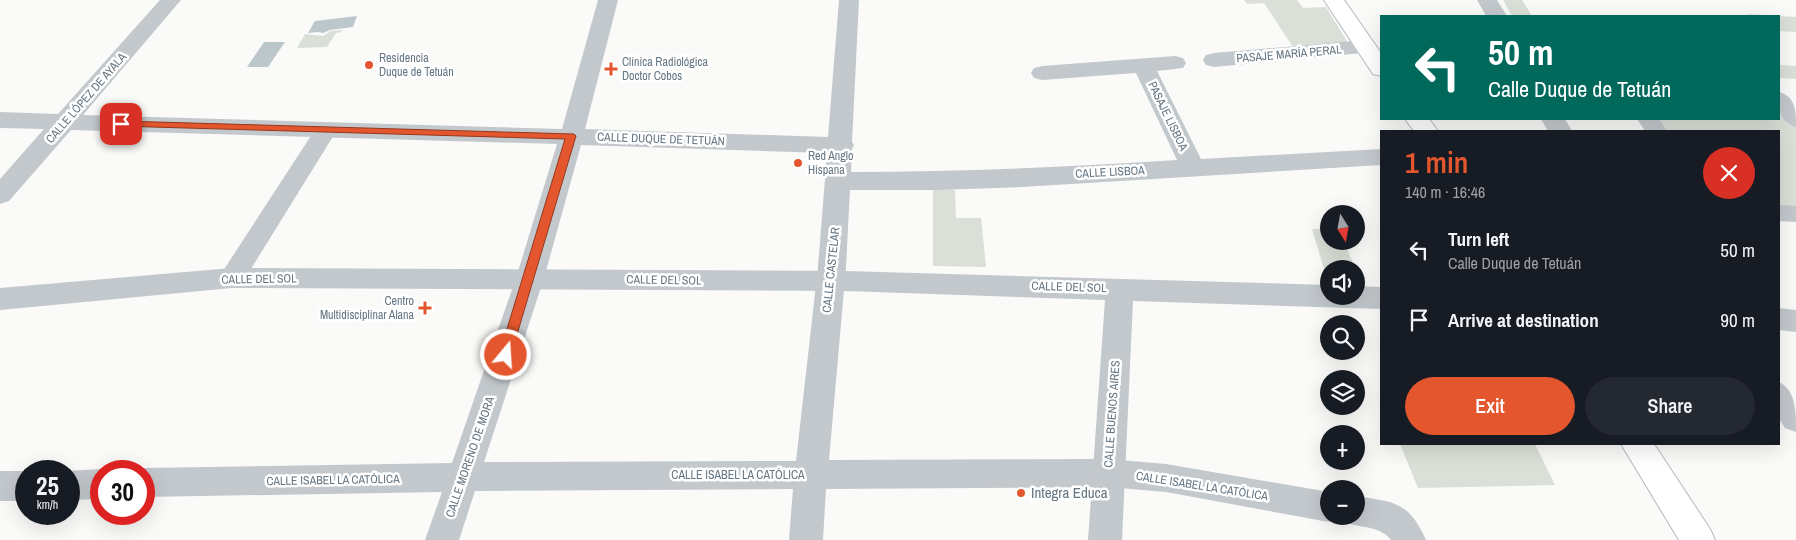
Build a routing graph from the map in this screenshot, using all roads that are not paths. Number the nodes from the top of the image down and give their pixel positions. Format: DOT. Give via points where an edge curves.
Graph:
graph roads {
  1 [pos="171,0"];
  2 [pos="608,0"];
  3 [pos="849,0"];
  4 [pos="1334,0"];
  5 [pos="1487,0"];
  6 [pos="1495,15"];
  7 [pos="1365,47"];
  8 [pos="1214,60"];
  9 [pos="1175,63"];
  10 [pos="1143,65"];
  11 [pos="1380,68"];
  12 [pos="1042,73"];
  13 [pos="1780,89"];
  14 [pos="1796,90"];
  15 [pos="1780,100"];
  16 [pos="0,120"];
  17 [pos="1796,120"];
  18 [pos="65,122"];
  19 [pos="326,130"];
  20 [pos="571,136"];
  21 [pos="842,145"];
  22 [pos="1380,157"];
  23 [pos="1193,168"];
  24 [pos="839,181"];
  25 [pos="0,195"];
  26 [pos="1780,213"];
  27 [pos="1796,214"];
  28 [pos="232,278"];
  29 [pos="530,278"];
  30 [pos="830,281"];
  31 [pos="1120,289"];
  32 [pos="1320,296"];
  33 [pos="1365,297"];
  34 [pos="1380,298"];
  35 [pos="0,299"];
  36 [pos="1780,319"];
  37 [pos="1796,321"];
  38 [pos="1780,395"];
  39 [pos="1796,419"];
  40 [pos="1638,445"];
  41 [pos="811,474"];
  42 [pos="1108,474"];
  43 [pos="463,477"];
  44 [pos="155,484"];
  45 [pos="0,486"];
  46 [pos="15,486"];
  47 [pos="1320,505"];
  48 [pos="1365,513"];
  49 [pos="1409,539"];
  50 [pos="442,540"];
  51 [pos="806,540"];
  52 [pos="1105,540"];
  53 [pos="1698,540"];
  1 -- 18 [label="street, CALLE LÓPEZ DE AYALA"];
  2 -- 20 [label="street, CALLE MORENO DE MORA"];
  3 -- 21 [label="street, CALLE CASTELAR"];
  4 -- 7 [label="main road"];
  5 -- 6 [label="street"];
  7 -- 8 [label="street, PASAJE MARÍA PERAL"];
  7 -- 11 [label="main road"];
  9 -- 10 [label="street"];
  10 -- 12 [label="street"];
  10 -- 23 [label="street, PASAJE LISBOA"];
  13 -- 14 [label="street"];
  15 -- 17 [label="street"];
  16 -- 18 [label="street, CALLE DUQUE DE TETUÁN"];
  18 -- 19 [label="street, CALLE DUQUE DE TETUÁN"];
  18 -- 25 [label="street, CALLE LÓPEZ DE AYALA"];
  19 -- 20 [label="street, CALLE DUQUE DE TETUÁN"];
  19 -- 28 [label="street"];
  20 -- 21 [label="street, CALLE DUQUE DE TETUÁN"];
  20 -- 29 [label="street, CALLE MORENO DE MORA"];
  21 -- 24 [label="street, CALLE CASTELAR"];
  22 -- 23 [label="street, CALLE LISBOA"];
  23 -- 24 [label="street, CALLE LISBOA" via="948,180"];
  24 -- 30 [label="street, CALLE CASTELAR"];
  26 -- 27 [label="street"];
  28 -- 29 [label="street, CALLE DEL SOL"];
  28 -- 35 [label="street, CALLE DEL SOL"];
  29 -- 30 [label="street, CALLE DEL SOL"];
  29 -- 43 [label="street, CALLE MORENO DE MORA"];
  30 -- 31 [label="street, CALLE DEL SOL"];
  30 -- 41 [label="street, CALLE CASTELAR"];
  31 -- 32 [label="street, CALLE DEL SOL"];
  31 -- 42 [label="street, CALLE BUENOS AIRES"];
  33 -- 34 [label="street"];
  36 -- 37 [label="street"];
  38 -- 39 [label="street"];
  40 -- 53 [label="main road"];
  41 -- 42 [label="street, CALLE ISABEL LA CATÓLICA"];
  41 -- 43 [label="street, CALLE ISABEL LA CATÓLICA"];
  41 -- 51 [label="street, CALLE CASTELAR"];
  42 -- 47 [label="street, CALLE ISABEL LA CATÓLICA" via="1166,478"];
  42 -- 52 [label="street, CALLE BUENOS AIRES"];
  43 -- 44 [label="street, CALLE ISABEL LA CATÓLICA"];
  43 -- 50 [label="street, CALLE MORENO DE MORA"];
  45 -- 46 [label="street"];
  48 -- 49 [label="street" via="1396,520"];
}
